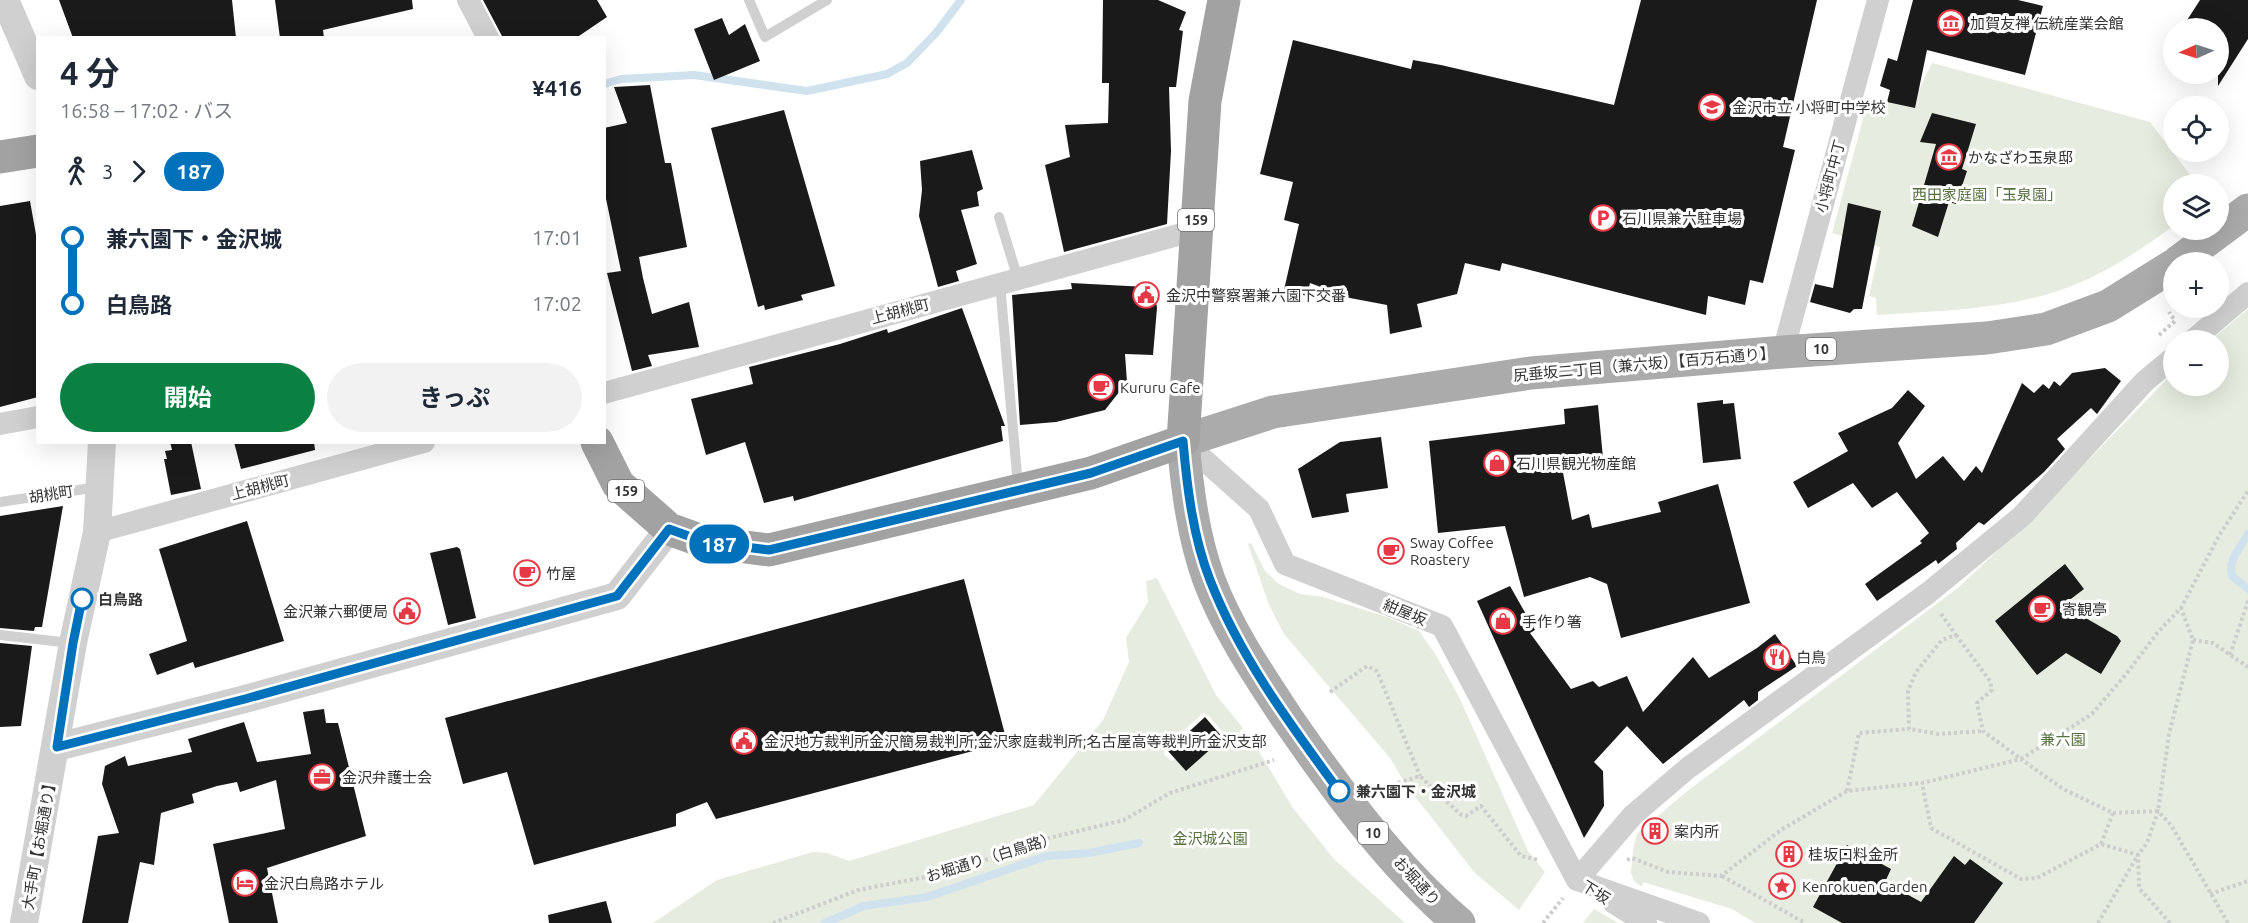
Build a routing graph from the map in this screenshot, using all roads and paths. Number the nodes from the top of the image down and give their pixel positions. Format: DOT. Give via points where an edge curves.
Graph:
graph roads {
  1 [pos="5,0"];
  2 [pos="468,0"];
  3 [pos="749,0"];
  4 [pos="827,0"];
  5 [pos="1224,0"];
  6 [pos="1878,0"];
  7 [pos="487,36"];
  8 [pos="36,71"];
  9 [pos="36,151"];
  10 [pos="0,157"];
  11 [pos="2248,210"];
  12 [pos="999,217"];
  13 [pos="1196,230"];
  14 [pos="2191,252"];
  15 [pos="2163,272"];
  16 [pos="1009,281"];
  17 [pos="2248,293"];
  18 [pos="2173,318"];
  19 [pos="2175,321"];
  20 [pos="2205,330"];
  21 [pos="1783,352"];
  22 [pos="2163,366"];
  23 [pos="606,392"];
  24 [pos="36,417"];
  25 [pos="0,424"];
  26 [pos="1183,441"];
  27 [pos="102,444"];
  28 [pos="417,444"];
  29 [pos="598,444"];
  30 [pos="101,486"];
  31 [pos="1018,491"];
  32 [pos="2248,491"];
  33 [pos="0,502"];
  34 [pos="669,529"];
  35 [pos="97,532"];
  36 [pos="1928,593"];
  37 [pos="2248,601"];
  38 [pos="2181,609"];
  39 [pos="0,635"];
  40 [pos="1956,635"];
  41 [pos="2193,640"];
  42 [pos="73,643"];
  43 [pos="2230,655"];
  44 [pos="2248,667"];
  45 [pos="1330,692"];
  46 [pos="1909,729"];
  47 [pos="1983,731"];
  48 [pos="57,747"];
  49 [pos="2021,759"];
  50 [pos="1274,760"];
  51 [pos="1420,776"];
  52 [pos="1398,783"];
  53 [pos="1922,783"];
  54 [pos="1846,791"];
  55 [pos="2158,811"];
  56 [pos="2113,813"];
  57 [pos="2101,844"];
  58 [pos="2138,855"];
  59 [pos="1632,858"];
  60 [pos="1546,861"];
  61 [pos="1721,876"];
  62 [pos="1577,880"];
  63 [pos="2248,881"];
  64 [pos="2210,894"];
  65 [pos="24,923"];
  66 [pos="773,923"];
  67 [pos="1459,923"];
  68 [pos="1543,923"];
  69 [pos="1647,923"];
  70 [pos="1699,923"];
  71 [pos="1805,923"];
  72 [pos="2098,923"];
  73 [pos="2170,923"];
  74 [pos="2228,923"];
  1 -- 8 [label="street"];
  2 -- 7 [label="street"];
  3 -- 4 [label="lane" via="765,37"];
  5 -- 13 [label="highway, 159" via="1205,101"];
  6 -- 21 [label="street, 小将町中丁"];
  9 -- 10 [label="highway"];
  11 -- 14 [label="main road"];
  12 -- 16 [label="lane"];
  13 -- 16 [label="street, 上胡桃町"];
  13 -- 26 [label="highway, 159"];
  15 -- 21 [label="main road, 尻垂坂二丁目（兼六坂）【百万石通り】 / 10" via="2108,306 2046,329 1987,338"];
  16 -- 23 [label="street, 上胡桃町"];
  16 -- 31 [label="lane"];
  17 -- 20 [label="street"];
  18 -- 19 [label="path"];
  21 -- 26 [label="main road, 尻垂坂二丁目（兼六坂）【百万石通り】 / 10" via="1531,373 1273,412"];
  22 -- 36 [label="street" via="2022,516"];
  24 -- 25 [label="street"];
  26 -- 31 [label="highway, 159" via="1091,473"];
  26 -- 62 [label="street, 紺屋坂" via="1259,509 1285,564 1442,626"];
  26 -- 67 [label="main road, お堀通り / 10" via="1187,491 1209,579 1245,656 1353,810"];
  27 -- 30 [label="street, 大手町【お堀通り】"];
  28 -- 35 [label="street, 上胡桃町"];
  29 -- 34 [label="highway, 159" via="618,484"];
  30 -- 33 [label="lane, 胡桃町"];
  30 -- 35 [label="street, 大手町【お堀通り】"];
  31 -- 34 [label="highway, 159" via="769,550 705,542"];
  32 -- 38 [label="path" via="2220,534"];
  34 -- 48 [label="street" via="617,596"];
  35 -- 42 [label="street, 大手町【お堀通り】"];
  36 -- 40 [label="path"];
  36 -- 62 [label="street" via="1688,768 1633,815"];
  37 -- 43 [label="path"];
  38 -- 41 [label="path"];
  38 -- 49 [label="path" via="2092,714"];
  39 -- 42 [label="lane"];
  40 -- 46 [label="path" via="1942,640 1916,672 1908,692"];
  40 -- 47 [label="path" via="1990,681 1992,690 1977,703"];
  41 -- 43 [label="path" via="2213,643"];
  41 -- 55 [label="path" via="2169,734"];
  42 -- 48 [label="street, 大手町【お堀通り】"];
  43 -- 44 [label="path"];
  45 -- 51 [label="path" via="1367,666 1377,670"];
  46 -- 47 [label="path" via="1939,734"];
  46 -- 54 [label="path" via="1859,734"];
  47 -- 49 [label="path"];
  48 -- 65 [label="street, 大手町【お堀通り】"];
  49 -- 53 [label="path"];
  49 -- 56 [label="path" via="2063,789"];
  50 -- 66 [label="path, お堀通り（白鳥路）" via="1170,794 1124,820 1020,845 941,874 858,890"];
  51 -- 52 [label="path"];
  51 -- 60 [label="path" via="1460,814 1466,816 1481,806 1521,856"];
  53 -- 54 [label="path"];
  53 -- 57 [label="path" via="1931,828 2020,879 2037,878"];
  54 -- 61 [label="path" via="1780,830"];
  55 -- 56 [label="path"];
  55 -- 58 [label="path" via="2147,843"];
  55 -- 64 [label="path"];
  56 -- 57 [label="path"];
  57 -- 58 [label="path"];
  58 -- 72 [label="path"];
  58 -- 73 [label="path" via="2139,888"];
  59 -- 61 [label="path" via="1668,872"];
  61 -- 71 [label="path"];
  62 -- 68 [label="path"];
  62 -- 69 [label="street, 下坂"];
  62 -- 70 [label="street"];
  63 -- 64 [label="path"];
  64 -- 74 [label="path"];
}
